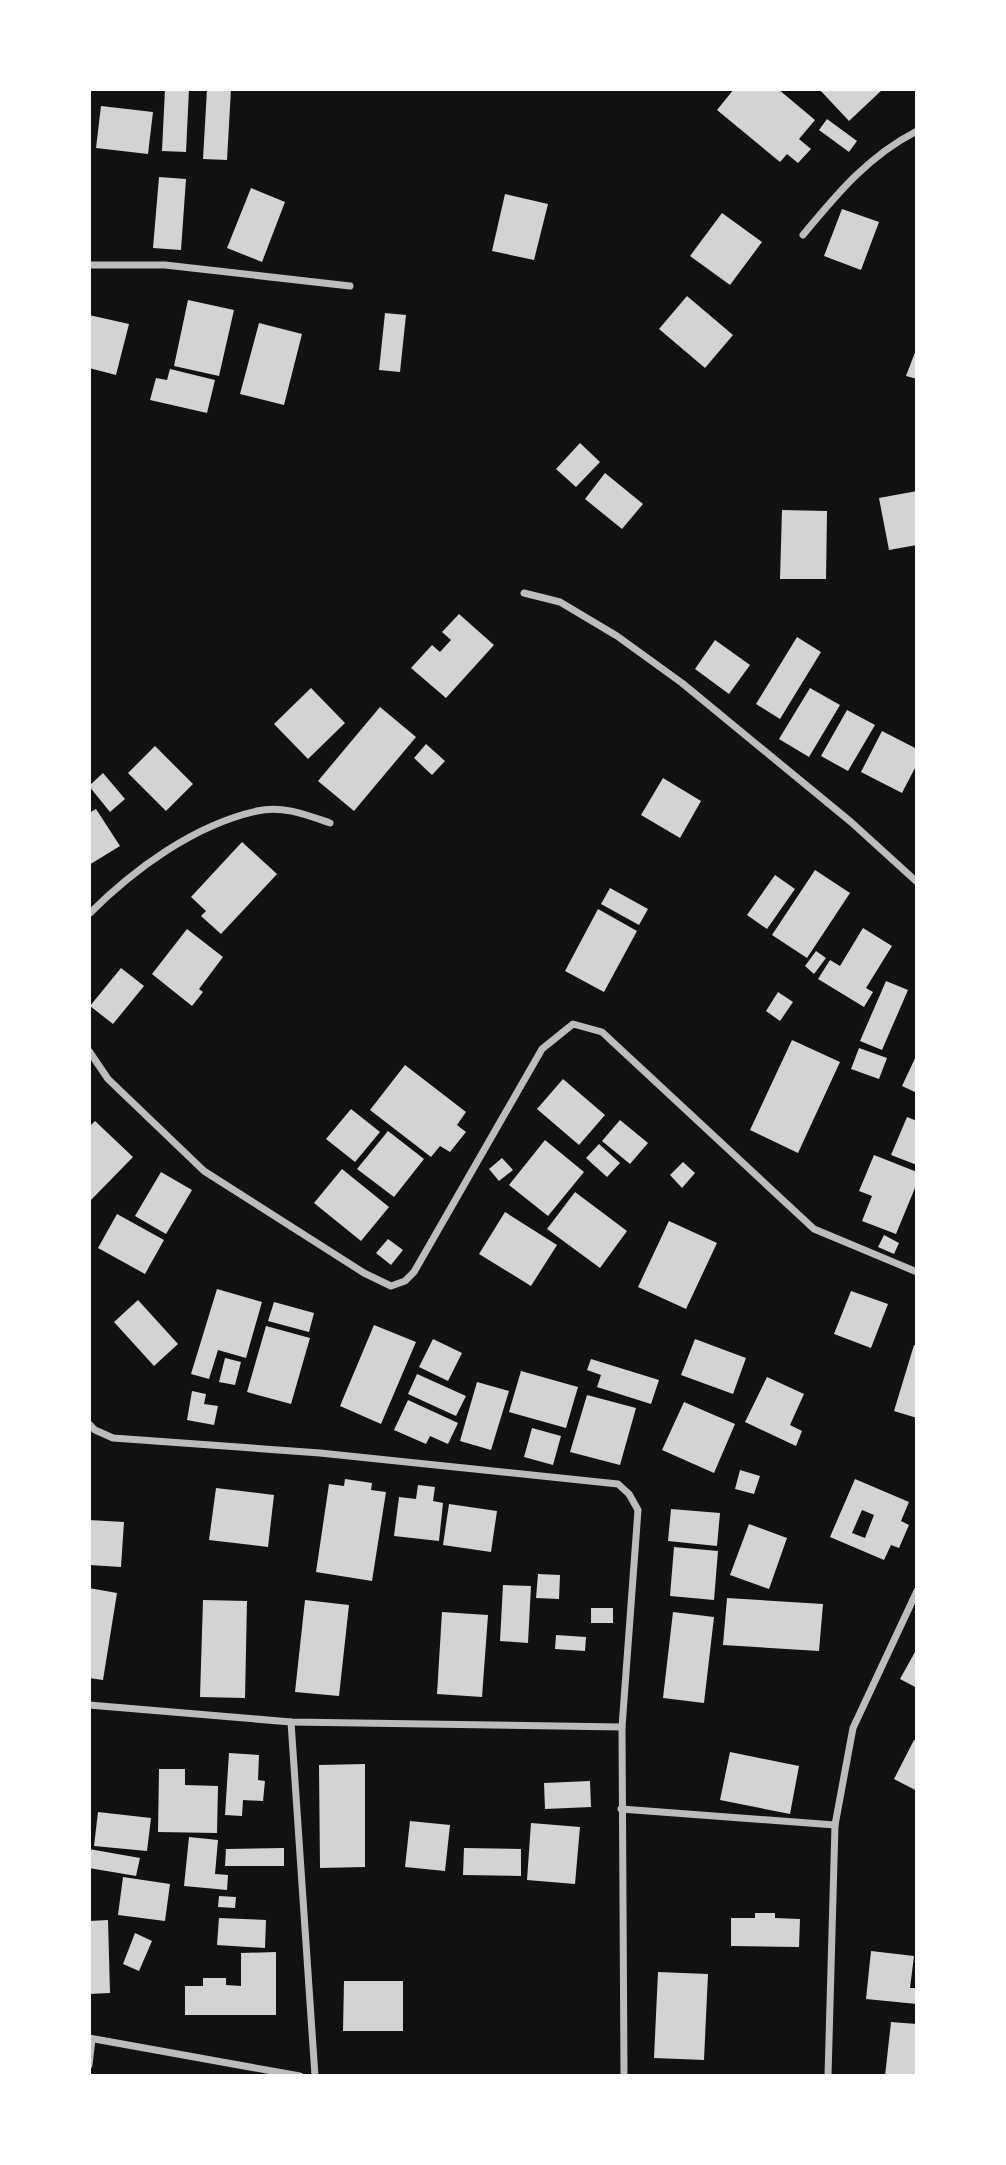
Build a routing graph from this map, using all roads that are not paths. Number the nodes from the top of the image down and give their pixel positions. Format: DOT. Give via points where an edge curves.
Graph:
graph roads {
  1 [pos="917,131"];
  2 [pos="803,235"];
  3 [pos="89,265"];
  4 [pos="350,286"];
  5 [pos="524,593"];
  6 [pos="330,823"];
  7 [pos="917,882"];
  8 [pos="89,914"];
  9 [pos="89,1051"];
  10 [pos="917,1272"];
  11 [pos="89,1424"];
  12 [pos="917,1591"];
  13 [pos="89,1705"];
  14 [pos="291,1722"];
  15 [pos="622,1727"];
  16 [pos="621,1810"];
  17 [pos="835,1825"];
  18 [pos="91,2039"];
  19 [pos="89,2065"];
  20 [pos="300,2076"];
  21 [pos="315,2076"];
  22 [pos="624,2076"];
  23 [pos="828,2076"];
  1 -- 2 [label="street" via="889,145 850,178"];
  3 -- 4 [label="street" via="165,265"];
  5 -- 7 [label="street" via="560,602 682,683"];
  6 -- 8 [label="street" via="292,810 258,811 201,831 156,859"];
  9 -- 10 [label="street" via="108,1079 204,1171 391,1286 414,1272 542,1049 573,1024 602,1032 814,1229"];
  11 -- 15 [label="street" via="113,1438 320,1453 618,1484 638,1510"];
  12 -- 17 [label="street" via="853,1728"];
  13 -- 14 [label="street"];
  14 -- 15 [label="street"];
  14 -- 21 [label="street"];
  15 -- 16 [label="street"];
  16 -- 17 [label="street"];
  16 -- 22 [label="street"];
  17 -- 23 [label="street"];
  18 -- 19 [label="street"];
  18 -- 20 [label="street"];
}
